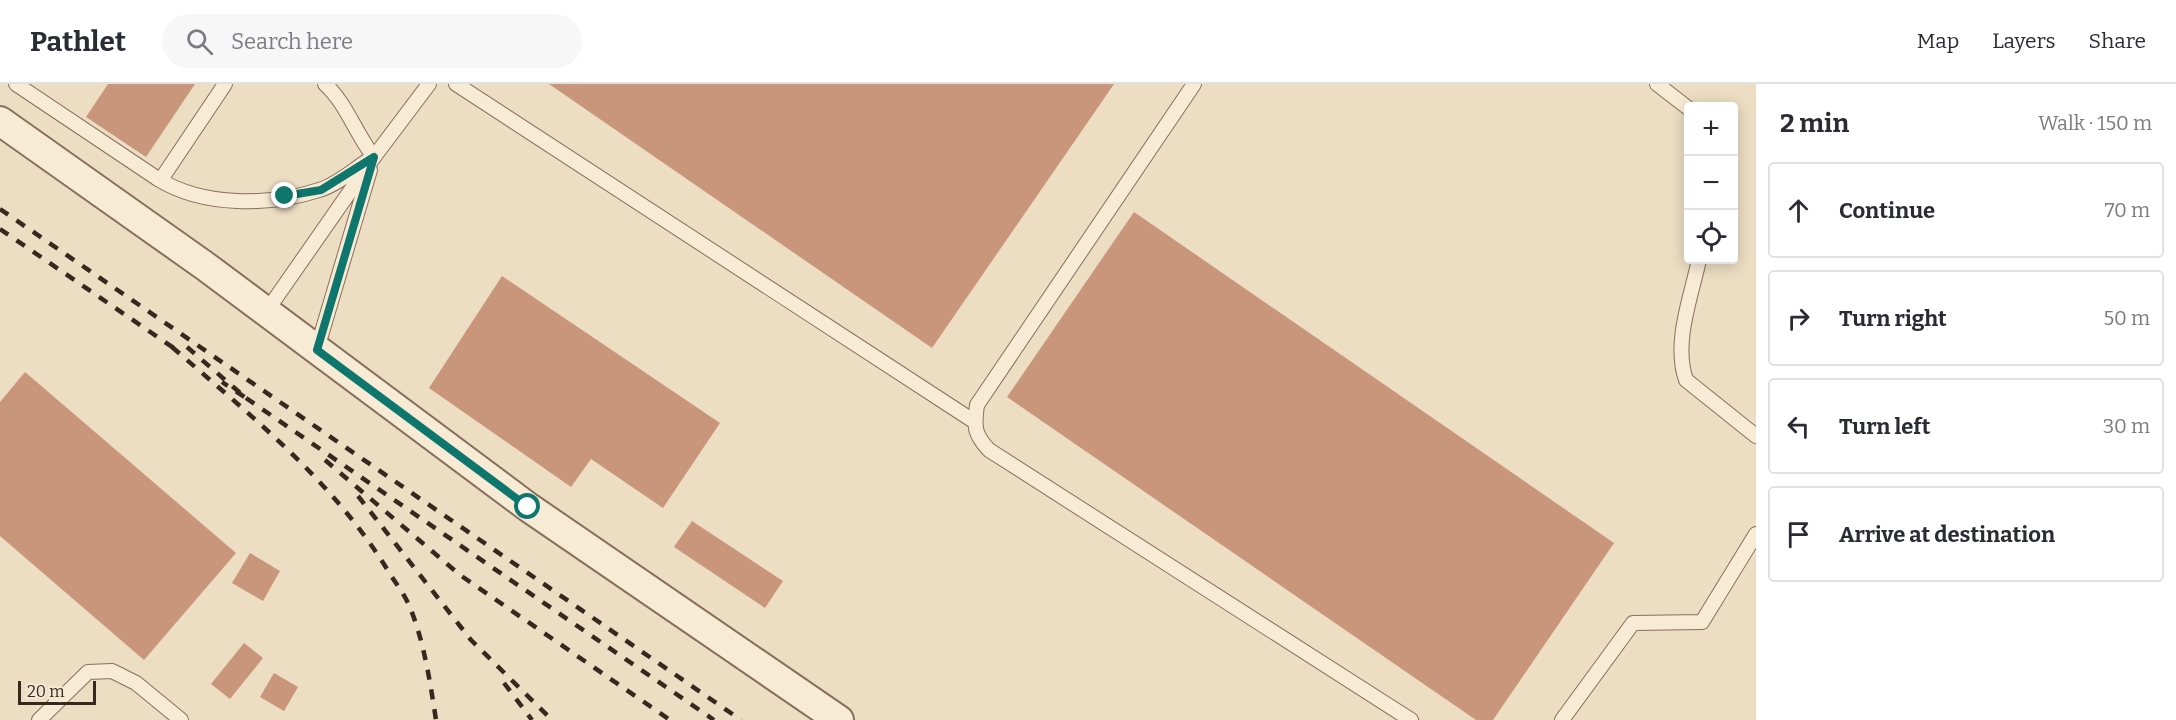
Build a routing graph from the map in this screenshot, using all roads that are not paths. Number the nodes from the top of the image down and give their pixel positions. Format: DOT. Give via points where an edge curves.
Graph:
graph roads {
  1 [pos="16,84"];
  2 [pos="225,84"];
  3 [pos="325,84"];
  4 [pos="429,84"];
  5 [pos="456,84"];
  6 [pos="1194,84"];
  7 [pos="1657,84"];
  8 [pos="1684,104"];
  9 [pos="0,121"];
  10 [pos="374,157"];
  11 [pos="158,178"];
  12 [pos="1698,264"];
  13 [pos="266,312"];
  14 [pos="317,350"];
  15 [pos="975,422"];
  16 [pos="1756,436"];
  17 [pos="1756,534"];
  18 [pos="39,720"];
  19 [pos="181,720"];
  20 [pos="838,720"];
  21 [pos="1411,720"];
  22 [pos="1562,720"];
  1 -- 11 [label="lane"];
  2 -- 11 [label="lane" via="174,162"];
  3 -- 10 [label="lane" via="339,96 359,138"];
  4 -- 10 [label="lane"];
  5 -- 15 [label="lane"];
  6 -- 15 [label="lane" via="977,405"];
  7 -- 8 [label="lane"];
  9 -- 13 [label="street"];
  10 -- 11 [label="lane" via="321,190 275,198 225,200 199,196"];
  10 -- 13 [label="lane"];
  10 -- 14 [label="lane"];
  12 -- 16 [label="lane" via="1681,345 1686,380"];
  13 -- 14 [label="street"];
  14 -- 20 [label="street" via="528,507"];
  15 -- 21 [label="lane" via="977,438 989,450"];
  17 -- 22 [label="lane" via="1702,622 1633,623"];
  18 -- 19 [label="lane" via="88,672 112,671 136,683"];
}
